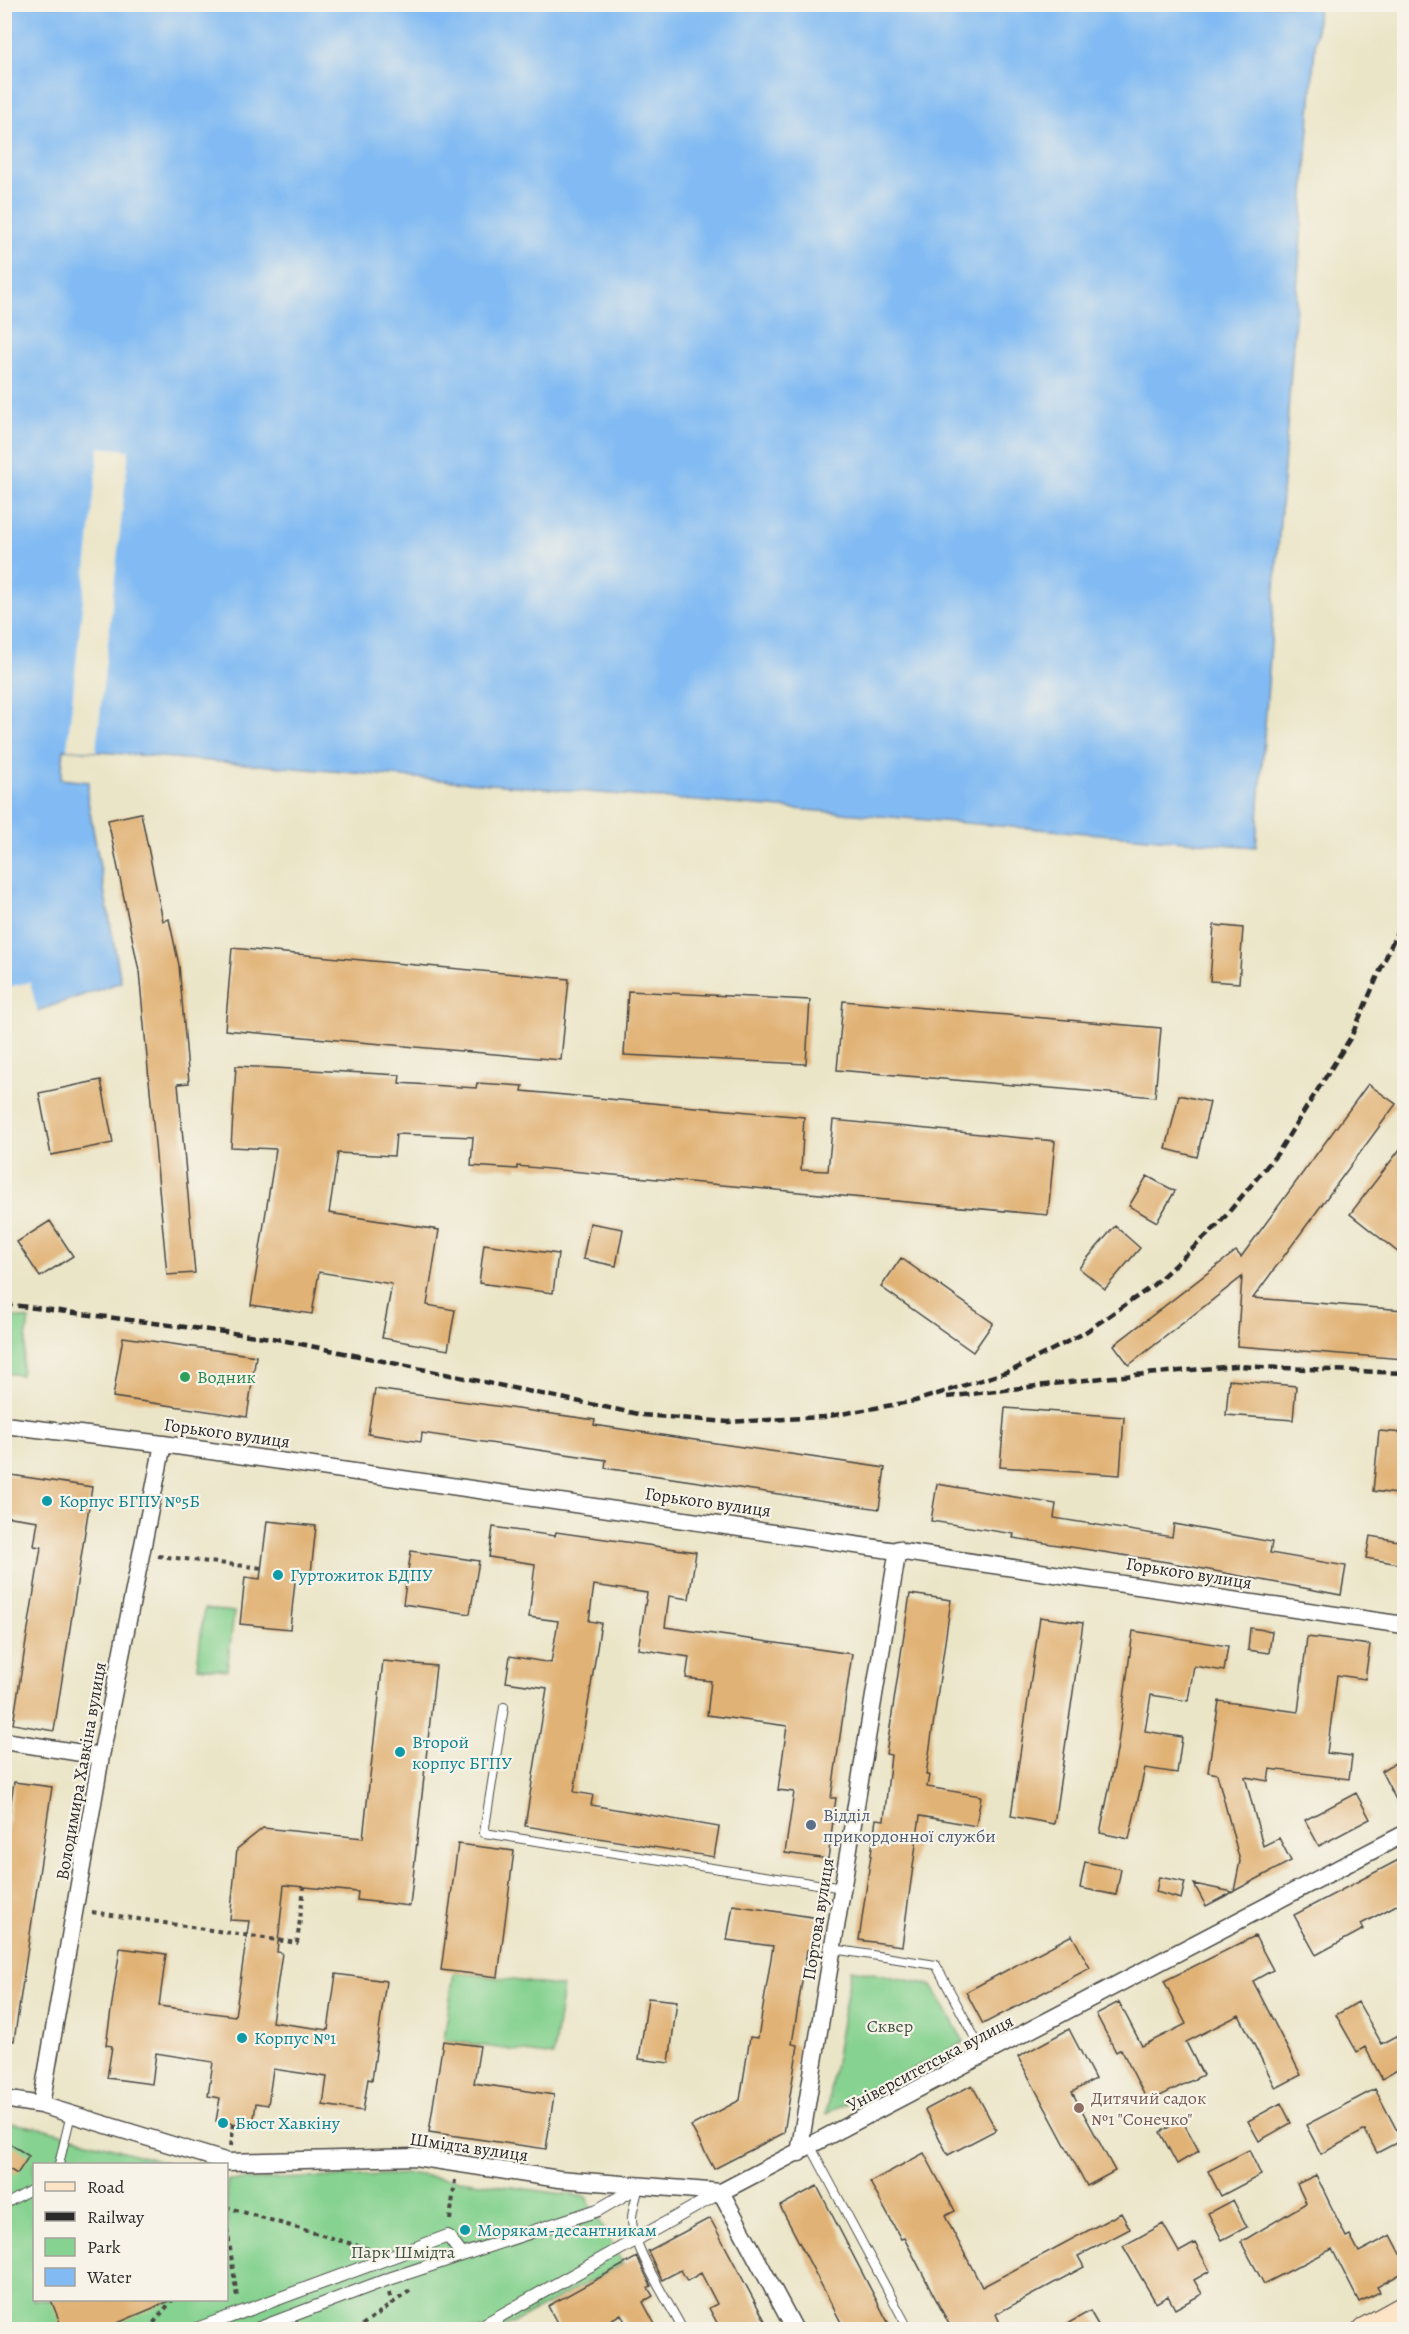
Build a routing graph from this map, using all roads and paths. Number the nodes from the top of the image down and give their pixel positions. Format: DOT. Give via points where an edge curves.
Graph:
graph roads {
  1 [pos="4,1425"];
  2 [pos="163,1444"];
  3 [pos="898,1549"];
  4 [pos="141,1555"];
  5 [pos="262,1568"];
  6 [pos="1404,1625"];
  7 [pos="504,1707"];
  8 [pos="4,1742"];
  9 [pos="101,1756"];
  10 [pos="1404,1834"];
  11 [pos="303,1887"];
  12 [pos="843,1888"];
  13 [pos="76,1910"];
  14 [pos="833,1949"];
  15 [pos="984,2056"];
  16 [pos="4,2099"];
  17 [pos="41,2105"];
  18 [pos="71,2114"];
  19 [pos="805,2150"];
  20 [pos="59,2163"];
  21 [pos="457,2163"];
  22 [pos="639,2186"];
  23 [pos="33,2189"];
  24 [pos="722,2192"];
  25 [pos="4,2205"];
  26 [pos="228,2207"];
  27 [pos="228,2234"];
  28 [pos="448,2236"];
  29 [pos="638,2241"];
  30 [pos="462,2255"];
  31 [pos="378,2260"];
  32 [pos="386,2280"];
  33 [pos="418,2285"];
  34 [pos="171,2301"];
  35 [pos="392,2304"];
  36 [pos="1404,2308"];
  37 [pos="239,2312"];
  38 [pos="148,2330"];
  39 [pos="194,2330"];
  40 [pos="254,2330"];
  41 [pos="355,2330"];
  42 [pos="475,2330"];
  43 [pos="683,2330"];
  44 [pos="795,2330"];
  45 [pos="909,2330"];
  46 [pos="1364,2330"];
  1 -- 2 [label="street, Горького вулиця"];
  2 -- 3 [label="street, Горького вулиця"];
  2 -- 4 [label="street, Володимира Хавкіна вулиця"];
  3 -- 6 [label="street, Горького вулиця"];
  3 -- 12 [label="street, Портова вулиця"];
  4 -- 5 [label="path"];
  4 -- 9 [label="street, Володимира Хавкіна вулиця"];
  7 -- 12 [label="lane" via="484,1833"];
  8 -- 9 [label="street"];
  9 -- 13 [label="street, Володимира Хавкіна вулиця"];
  10 -- 15 [label="street, Університетська вулиця"];
  11 -- 13 [label="path" via="297,1943"];
  12 -- 14 [label="street, Портова вулиця"];
  13 -- 17 [label="street, Володимира Хавкіна вулиця"];
  14 -- 15 [label="lane" via="936,1965"];
  14 -- 19 [label="street, Портова вулиця"];
  15 -- 19 [label="street, Університетська вулиця"];
  16 -- 17 [label="street, Шмідта вулиця"];
  17 -- 18 [label="street, Шмідта вулиця"];
  18 -- 20 [label="lane"];
  18 -- 21 [label="street, Шмідта вулиця" via="228,2162 415,2157"];
  19 -- 24 [label="street, Університетська вулиця"];
  19 -- 45 [label="lane"];
  21 -- 22 [label="street, Шмідта вулиця" via="559,2179"];
  21 -- 28 [label="path"];
  22 -- 24 [label="street, Шмідта вулиця"];
  22 -- 29 [label="lane" via="632,2219"];
  22 -- 30 [label="street" via="598,2210"];
  23 -- 25 [label="lane"];
  24 -- 29 [label="street, Університетська вулиця"];
  24 -- 44 [label="street"];
  26 -- 31 [label="path" via="369,2248"];
  27 -- 37 [label="path"];
  28 -- 30 [label="street"];
  28 -- 31 [label="street"];
  29 -- 42 [label="street, Університетська вулиця"];
  29 -- 43 [label="lane"];
  30 -- 32 [label="street"];
  31 -- 37 [label="street"];
  32 -- 35 [label="path"];
  32 -- 40 [label="street"];
  33 -- 35 [label="path"];
  34 -- 38 [label="path"];
  35 -- 41 [label="path"];
  36 -- 46 [label="main road"];
  37 -- 39 [label="street"];
}
